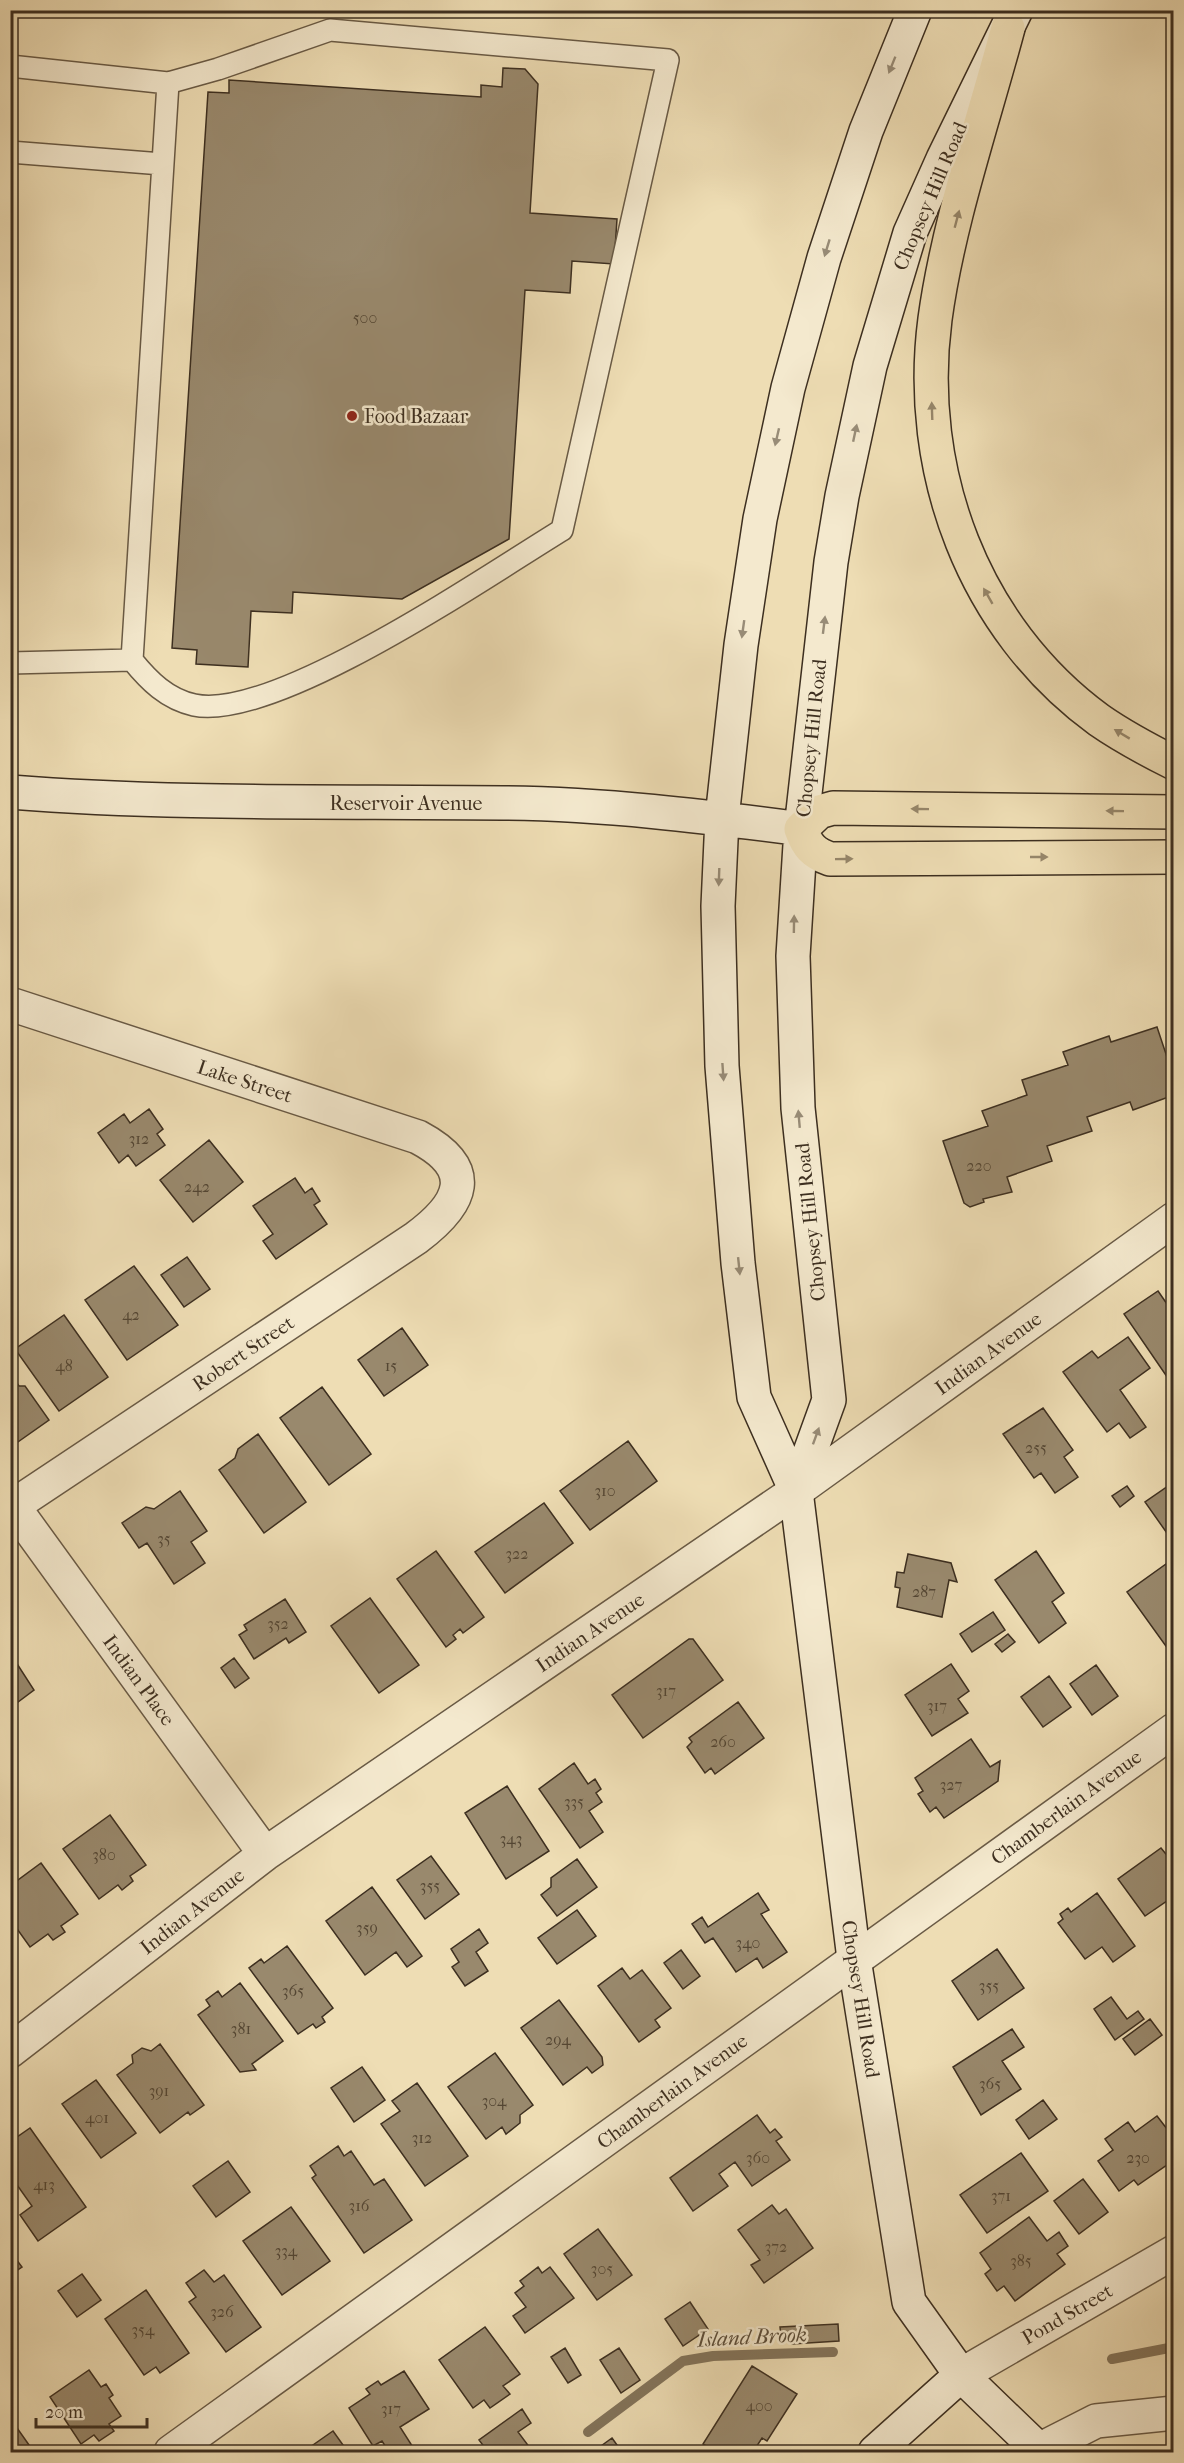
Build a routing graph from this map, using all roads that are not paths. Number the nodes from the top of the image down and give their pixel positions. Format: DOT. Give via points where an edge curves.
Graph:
graph roads {
  1 [pos="915,10"];
  2 [pos="1012,19"];
  3 [pos="10,66"];
  4 [pos="168,82"];
  5 [pos="10,152"];
  6 [pos="162,164"];
  7 [pos="132,660"];
  8 [pos="10,663"];
  9 [pos="1173,763"];
  10 [pos="10,792"];
  11 [pos="1173,812"];
  12 [pos="723,818"];
  13 [pos="801,829"];
  14 [pos="1173,857"];
  15 [pos="14,1011"];
  16 [pos="458,1183"];
  17 [pos="1173,1219"];
  18 [pos="796,1491"];
  19 [pos="12,1507"];
  20 [pos="1173,1731"];
  21 [pos="265,1854"];
  22 [pos="854,1959"];
  23 [pos="10,2051"];
  24 [pos="1173,2252"];
  25 [pos="961,2375"];
  26 [pos="1173,2414"];
  27 [pos="1040,2451"];
  28 [pos="171,2452"];
  29 [pos="875,2452"];
  1 -- 12 [label="main road, Chopsey Hill Road, one-way" via="844,194 788,388 749,587"];
  9 -- 2 [label="highway, one-way" via="1100,720 1030,655 977,575 962,545 941,479 932,419 935,321 946,257"];
  13 -- 2 [label="main road, Chopsey Hill Road, one-way" via="831,562 870,366 910,234"];
  3 -- 4 [label="lane"];
  4 -- 6 [label="lane"];
  4 -- 7 [label="lane" via="330,30 668,60 562,530 358,653 269,693 213,706 195,705 159,689"];
  5 -- 6 [label="lane"];
  6 -- 7 [label="lane"];
  7 -- 8 [label="lane"];
  10 -- 12 [label="main road, Reservoir Avenue" via="361,804 506,803"];
  11 -- 13 [label="highway, one-way" via="833,808 819,812"];
  12 -- 13 [label="main road, Reservoir Avenue"];
  12 -- 18 [label="main road, Chopsey Hill Road, one-way" via="718,906 719,1002 741,1287 754,1397"];
  13 -- 14 [label="highway, one-way" via="807,845 830,859"];
  18 -- 13 [label="main road, Chopsey Hill Road, one-way" via="829,1400 804,1179 795,1053 794,910"];
  15 -- 16 [label="main road, Lake Street" via="418,1137 446,1154"];
  16 -- 19 [label="main road, Robert Street" via="444,1214 416,1238"];
  17 -- 18 [label="main road, Indian Avenue"];
  18 -- 21 [label="main road, Indian Avenue"];
  18 -- 22 [label="main road, Chopsey Hill Road"];
  19 -- 21 [label="main road, Indian Place"];
  20 -- 22 [label="main road, Chamberlain Avenue"];
  21 -- 23 [label="main road, Indian Avenue"];
  22 -- 25 [label="main road, Chopsey Hill Road" via="909,2302"];
  22 -- 28 [label="main road, Chamberlain Avenue"];
  24 -- 25 [label="main road, Pond Street"];
  25 -- 27 [label="main road, Chopsey Hill Road"];
  25 -- 29 [label="main road"];
  26 -- 27 [label="main road" via="1096,2421"];
}
